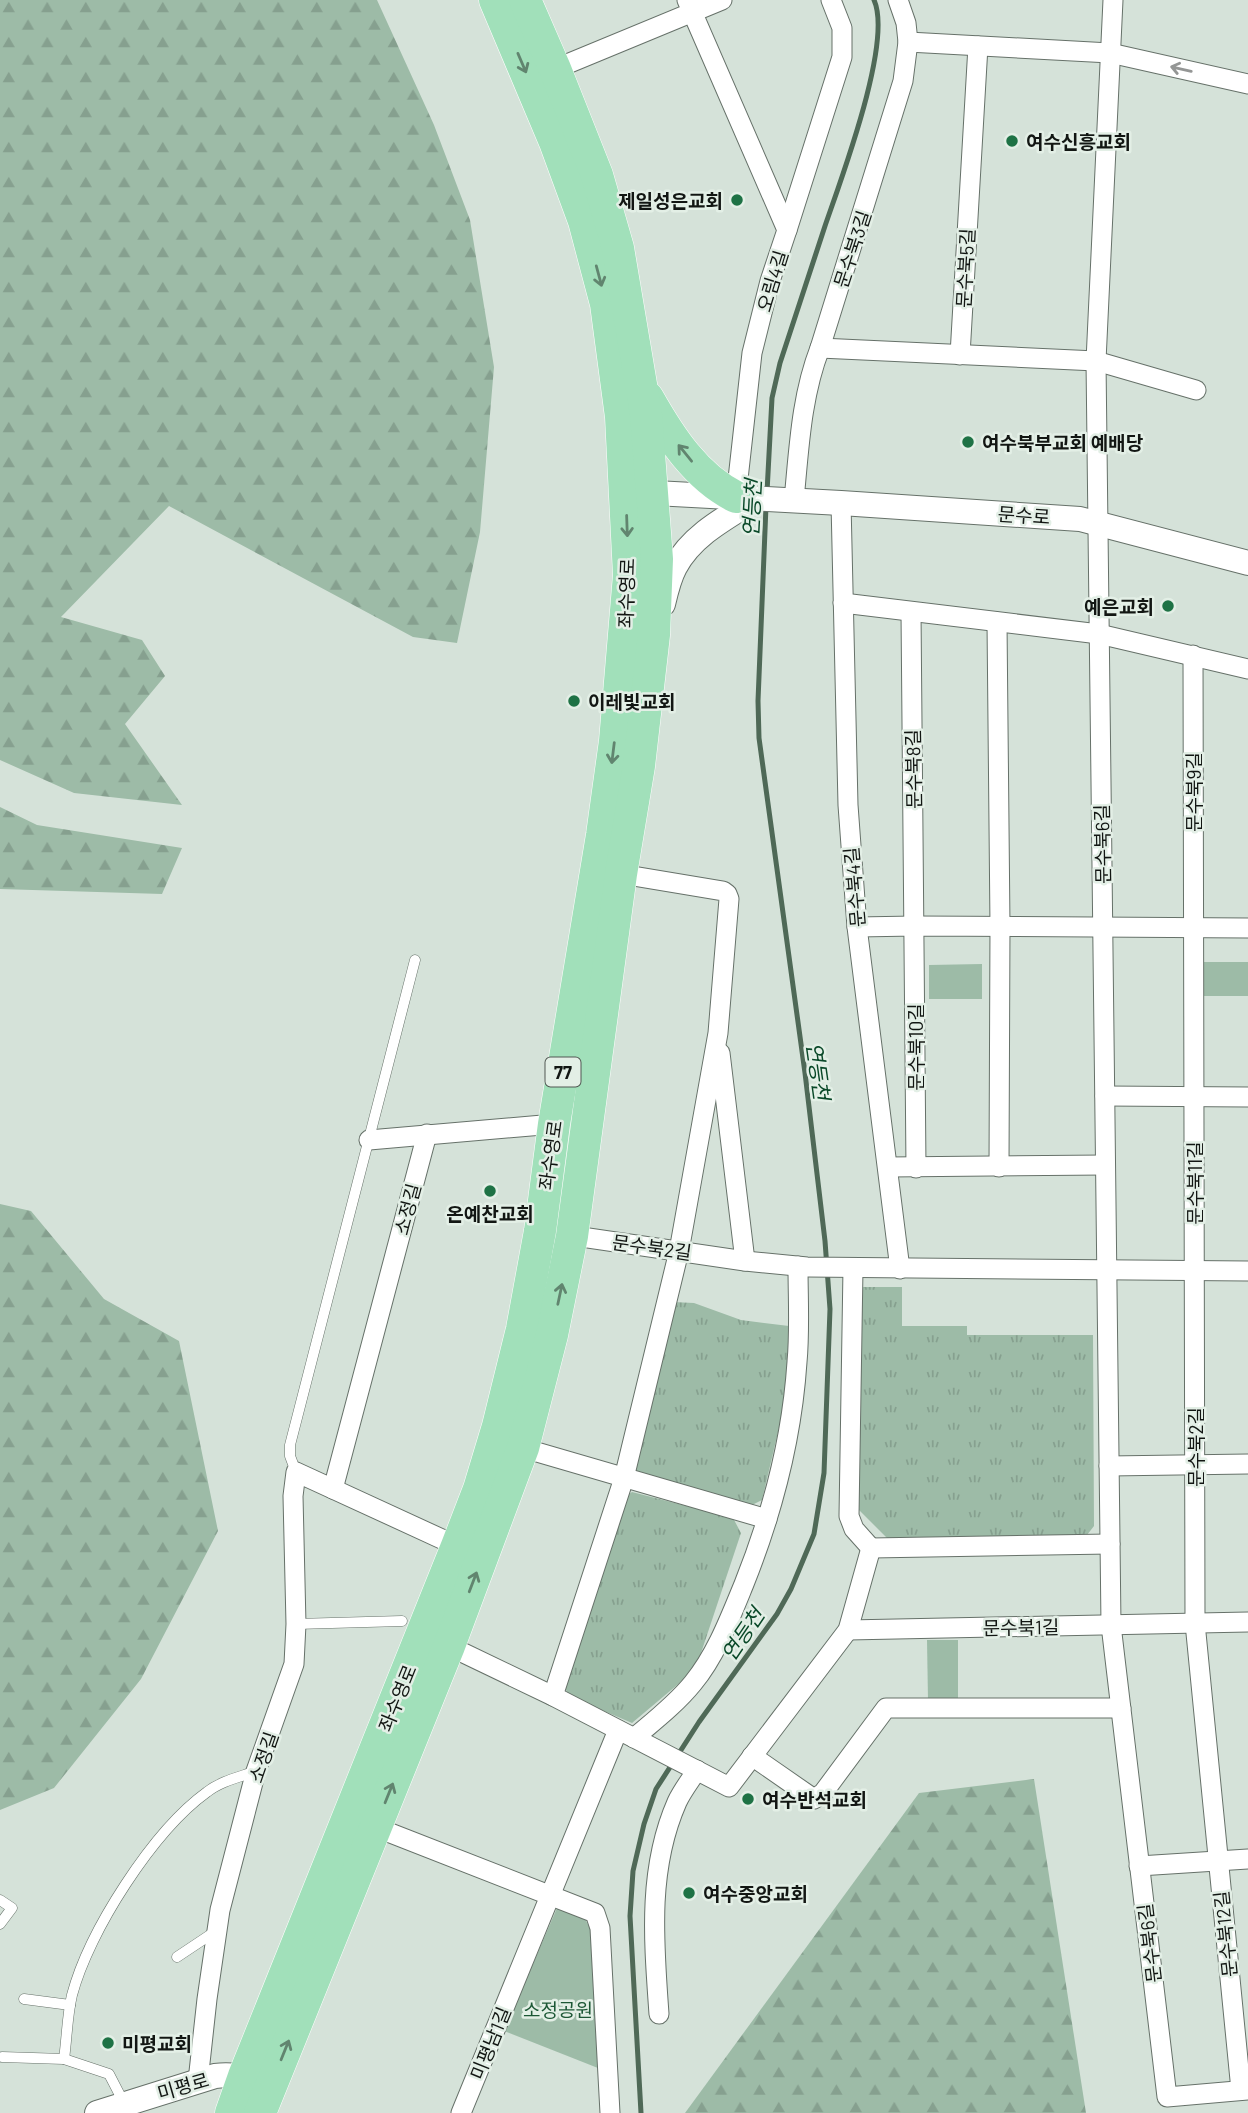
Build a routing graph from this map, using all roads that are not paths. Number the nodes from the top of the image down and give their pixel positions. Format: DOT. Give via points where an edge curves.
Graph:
graph roads {
  1 [pos="495,0"];
  2 [pos="525,0"];
  3 [pos="722,0"];
  4 [pos="831,0"];
  5 [pos="898,0"];
  6 [pos="1113,0"];
  7 [pos="689,6"];
  8 [pos="908,42"];
  9 [pos="978,46"];
  10 [pos="1110,53"];
  11 [pos="555,69"];
  12 [pos="1248,84"];
  13 [pos="787,230"];
  14 [pos="821,348"];
  15 [pos="960,355"];
  16 [pos="1096,361"];
  17 [pos="1196,390"];
  18 [pos="636,406"];
  19 [pos="639,492"];
  20 [pos="746,498"];
  21 [pos="794,500"];
  22 [pos="842,503"];
  23 [pos="1098,523"];
  24 [pos="1248,563"];
  25 [pos="843,603"];
  26 [pos="911,612"];
  27 [pos="997,622"];
  28 [pos="1099,634"];
  29 [pos="654,635"];
  30 [pos="1193,655"];
  31 [pos="1248,669"];
  32 [pos="621,874"];
  33 [pos="915,926"];
  34 [pos="1000,926"];
  35 [pos="857,927"];
  36 [pos="1103,927"];
  37 [pos="1194,928"];
  38 [pos="1248,928"];
  39 [pos="415,960"];
  40 [pos="718,1033"];
  41 [pos="1105,1096"];
  42 [pos="1194,1096"];
  43 [pos="1248,1097"];
  44 [pos="554,1124"];
  45 [pos="427,1134"];
  46 [pos="369,1140"];
  47 [pos="1105,1165"];
  48 [pos="888,1167"];
  49 [pos="999,1167"];
  50 [pos="916,1168"];
  51 [pos="540,1231"];
  52 [pos="572,1236"];
  53 [pos="679,1251"];
  54 [pos="745,1261"];
  55 [pos="802,1267"];
  56 [pos="853,1268"];
  57 [pos="900,1269"];
  58 [pos="1107,1270"];
  59 [pos="1195,1270"];
  60 [pos="1248,1271"];
  61 [pos="537,1332"];
  62 [pos="523,1448"];
  63 [pos="1248,1464"];
  64 [pos="1195,1465"];
  65 [pos="1109,1466"];
  66 [pos="296,1472"];
  67 [pos="624,1478"];
  68 [pos="333,1489"];
  69 [pos="767,1519"];
  70 [pos="1110,1544"];
  71 [pos="457,1546"];
  72 [pos="871,1548"];
  73 [pos="402,1621"];
  74 [pos="1248,1622"];
  75 [pos="1195,1623"];
  76 [pos="296,1624"];
  77 [pos="1111,1625"];
  78 [pos="848,1630"];
  79 [pos="449,1646"];
  80 [pos="553,1696"];
  81 [pos="1121,1708"];
  82 [pos="626,1734"];
  83 [pos="752,1756"];
  84 [pos="694,1769"];
  85 [pos="256,1770"];
  86 [pos="375,1827"];
  87 [pos="1248,1859"];
  88 [pos="1218,1861"];
  89 [pos="1139,1866"];
  90 [pos="550,1894"];
  91 [pos="0,1900"];
  92 [pos="0,1924"];
  93 [pos="216,1931"];
  94 [pos="177,1957"];
  95 [pos="24,1999"];
  96 [pos="70,2005"];
  97 [pos="659,2014"];
  98 [pos="2,2057"];
  99 [pos="64,2059"];
  100 [pos="198,2081"];
  101 [pos="1244,2090"];
  102 [pos="258,2091"];
  103 [pos="124,2103"];
  104 [pos="97,2113"];
  105 [pos="231,2113"];
  106 [pos="461,2113"];
  107 [pos="610,2113"];
  1 -- 18 [label="main road, 좌수영로 / 77, one-way" via="584,221"];
  2 -- 11 [label="main road, 좌수영로 / 77"];
  3 -- 7 [label="street"];
  4 -- 13 [label="street" via="842,28 842,57"];
  5 -- 8 [label="street, 문수북3길"];
  6 -- 10 [label="street"];
  7 -- 11 [label="street"];
  7 -- 13 [label="street, 오림4길"];
  8 -- 9 [label="street"];
  8 -- 14 [label="street, 문수북3길" via="896,108"];
  9 -- 10 [label="street"];
  9 -- 15 [label="street, 문수북5길"];
  12 -- 10 [label="street, one-way"];
  10 -- 16 [label="street"];
  11 -- 18 [label="main road, 좌수영로 / 77" via="597,175 618,248"];
  13 -- 20 [label="street, 오림4길" via="752,353"];
  14 -- 15 [label="street"];
  14 -- 21 [label="street, 문수북3길" via="807,389"];
  15 -- 16 [label="street"];
  16 -- 17 [label="street"];
  16 -- 23 [label="street"];
  18 -- 19 [label="main road, 좌수영로 / 77"];
  20 -- 18 [label="main road, one-way" via="707,479 666,428"];
  19 -- 20 [label="street"];
  19 -- 29 [label="main road, 좌수영로 / 77" via="657,559"];
  19 -- 44 [label="main road, 좌수영로 / 77, one-way" via="615,741"];
  20 -- 21 [label="street, 문수로"];
  20 -- 29 [label="street" via="685,551 671,577"];
  21 -- 22 [label="street, 문수로"];
  22 -- 23 [label="street, 문수로"];
  22 -- 25 [label="street, 문수북4길"];
  23 -- 24 [label="street, 문수로"];
  23 -- 28 [label="street, 문수북6길"];
  25 -- 26 [label="street"];
  25 -- 35 [label="street, 문수북4길" via="848,805"];
  26 -- 27 [label="street"];
  26 -- 33 [label="street, 문수북8길"];
  27 -- 28 [label="street"];
  27 -- 34 [label="street"];
  28 -- 30 [label="street"];
  28 -- 36 [label="street, 문수북6길"];
  29 -- 32 [label="main road, 좌수영로 / 77"];
  30 -- 31 [label="street"];
  30 -- 37 [label="street, 문수북9길"];
  32 -- 40 [label="street" via="727,894"];
  32 -- 52 [label="main road, 좌수영로 / 77"];
  33 -- 34 [label="street"];
  33 -- 35 [label="street"];
  33 -- 50 [label="street, 문수북10길"];
  34 -- 36 [label="street"];
  34 -- 49 [label="street"];
  35 -- 48 [label="street, 문수북4길"];
  36 -- 37 [label="street"];
  36 -- 41 [label="street, 문수북6길"];
  37 -- 38 [label="street"];
  37 -- 42 [label="street, 문수북11길"];
  39 -- 46 [label="lane"];
  40 -- 53 [label="street"];
  40 -- 54 [label="street"];
  41 -- 42 [label="street"];
  41 -- 47 [label="street, 문수북6길"];
  42 -- 43 [label="street"];
  42 -- 59 [label="street, 문수북11길"];
  44 -- 45 [label="street"];
  44 -- 51 [label="main road, 좌수영로 / 77"];
  45 -- 46 [label="street"];
  45 -- 68 [label="street, 소정길"];
  46 -- 66 [label="lane" via="290,1446"];
  47 -- 49 [label="street"];
  47 -- 58 [label="street, 문수북6길"];
  48 -- 50 [label="street"];
  48 -- 57 [label="street, 문수북4길"];
  49 -- 50 [label="street"];
  51 -- 52 [label="street, 문수북2길"];
  51 -- 61 [label="main road, 좌수영로 / 77"];
  52 -- 53 [label="street, 문수북2길"];
  61 -- 52 [label="main road, 좌수영로 / 77, one-way"];
  53 -- 54 [label="street, 문수북2길"];
  53 -- 67 [label="street"];
  54 -- 55 [label="street, 문수북2길"];
  55 -- 56 [label="street, 문수북2길"];
  55 -- 69 [label="street" via="795,1389 787,1443"];
  56 -- 57 [label="street"];
  56 -- 72 [label="street" via="849,1516"];
  57 -- 58 [label="street"];
  58 -- 59 [label="street"];
  58 -- 65 [label="street, 문수북6길"];
  59 -- 60 [label="street"];
  59 -- 64 [label="street, 문수북2길"];
  61 -- 62 [label="main road, 좌수영로 / 77"];
  61 -- 71 [label="main road, 좌수영로 / 77" via="498,1426"];
  62 -- 67 [label="street"];
  79 -- 62 [label="main road, 좌수영로 / 77, one-way"];
  63 -- 64 [label="street"];
  64 -- 65 [label="street"];
  64 -- 75 [label="street, 문수북2길"];
  65 -- 70 [label="street, 문수북6길"];
  66 -- 68 [label="street"];
  66 -- 76 [label="street, 소정길"];
  67 -- 69 [label="street"];
  67 -- 80 [label="street"];
  68 -- 71 [label="street"];
  69 -- 82 [label="street" via="729,1621 701,1672 670,1707"];
  70 -- 72 [label="street"];
  70 -- 77 [label="street, 문수북6길"];
  71 -- 102 [label="main road, 좌수영로 / 77"];
  72 -- 78 [label="street"];
  73 -- 76 [label="lane"];
  74 -- 75 [label="street, 문수북1길"];
  75 -- 77 [label="street, 문수북1길"];
  75 -- 88 [label="street"];
  76 -- 85 [label="street, 소정길" via="294,1664"];
  77 -- 78 [label="street, 문수북1길"];
  77 -- 81 [label="street, 문수북6길"];
  78 -- 83 [label="street"];
  79 -- 80 [label="street"];
  86 -- 79 [label="main road, 좌수영로 / 77, one-way"];
  80 -- 82 [label="street"];
  81 -- 83 [label="street" via="886,1708 814,1799"];
  81 -- 89 [label="street, 문수북6길"];
  82 -- 84 [label="street"];
  82 -- 90 [label="street"];
  83 -- 84 [label="street" via="729,1787"];
  84 -- 97 [label="street" via="672,1815 656,1884"];
  85 -- 93 [label="street, 소정길"];
  85 -- 96 [label="lane" via="208,1791 174,1822 132,1873 86,1958"];
  86 -- 90 [label="street"];
  102 -- 86 [label="main road, 좌수영로 / 77, one-way"];
  87 -- 88 [label="street"];
  88 -- 89 [label="street"];
  88 -- 101 [label="street, 문수북12길"];
  89 -- 101 [label="street, 문수북6길" via="1167,2097"];
  90 -- 106 [label="street, 미평남1길"];
  90 -- 107 [label="street" via="591,1910 600,1924"];
  91 -- 92 [label="lane" via="12,1908"];
  93 -- 94 [label="lane"];
  93 -- 100 [label="street, 소정길"];
  95 -- 96 [label="lane"];
  96 -- 99 [label="lane"];
  98 -- 99 [label="lane"];
  99 -- 103 [label="lane" via="110,2074"];
  100 -- 102 [label="street, 미평로" via="227,2075"];
  100 -- 103 [label="street, 미평로"];
  102 -- 105 [label="main road, 좌수영로 / 77"];
  103 -- 104 [label="street, 미평로"];
}
